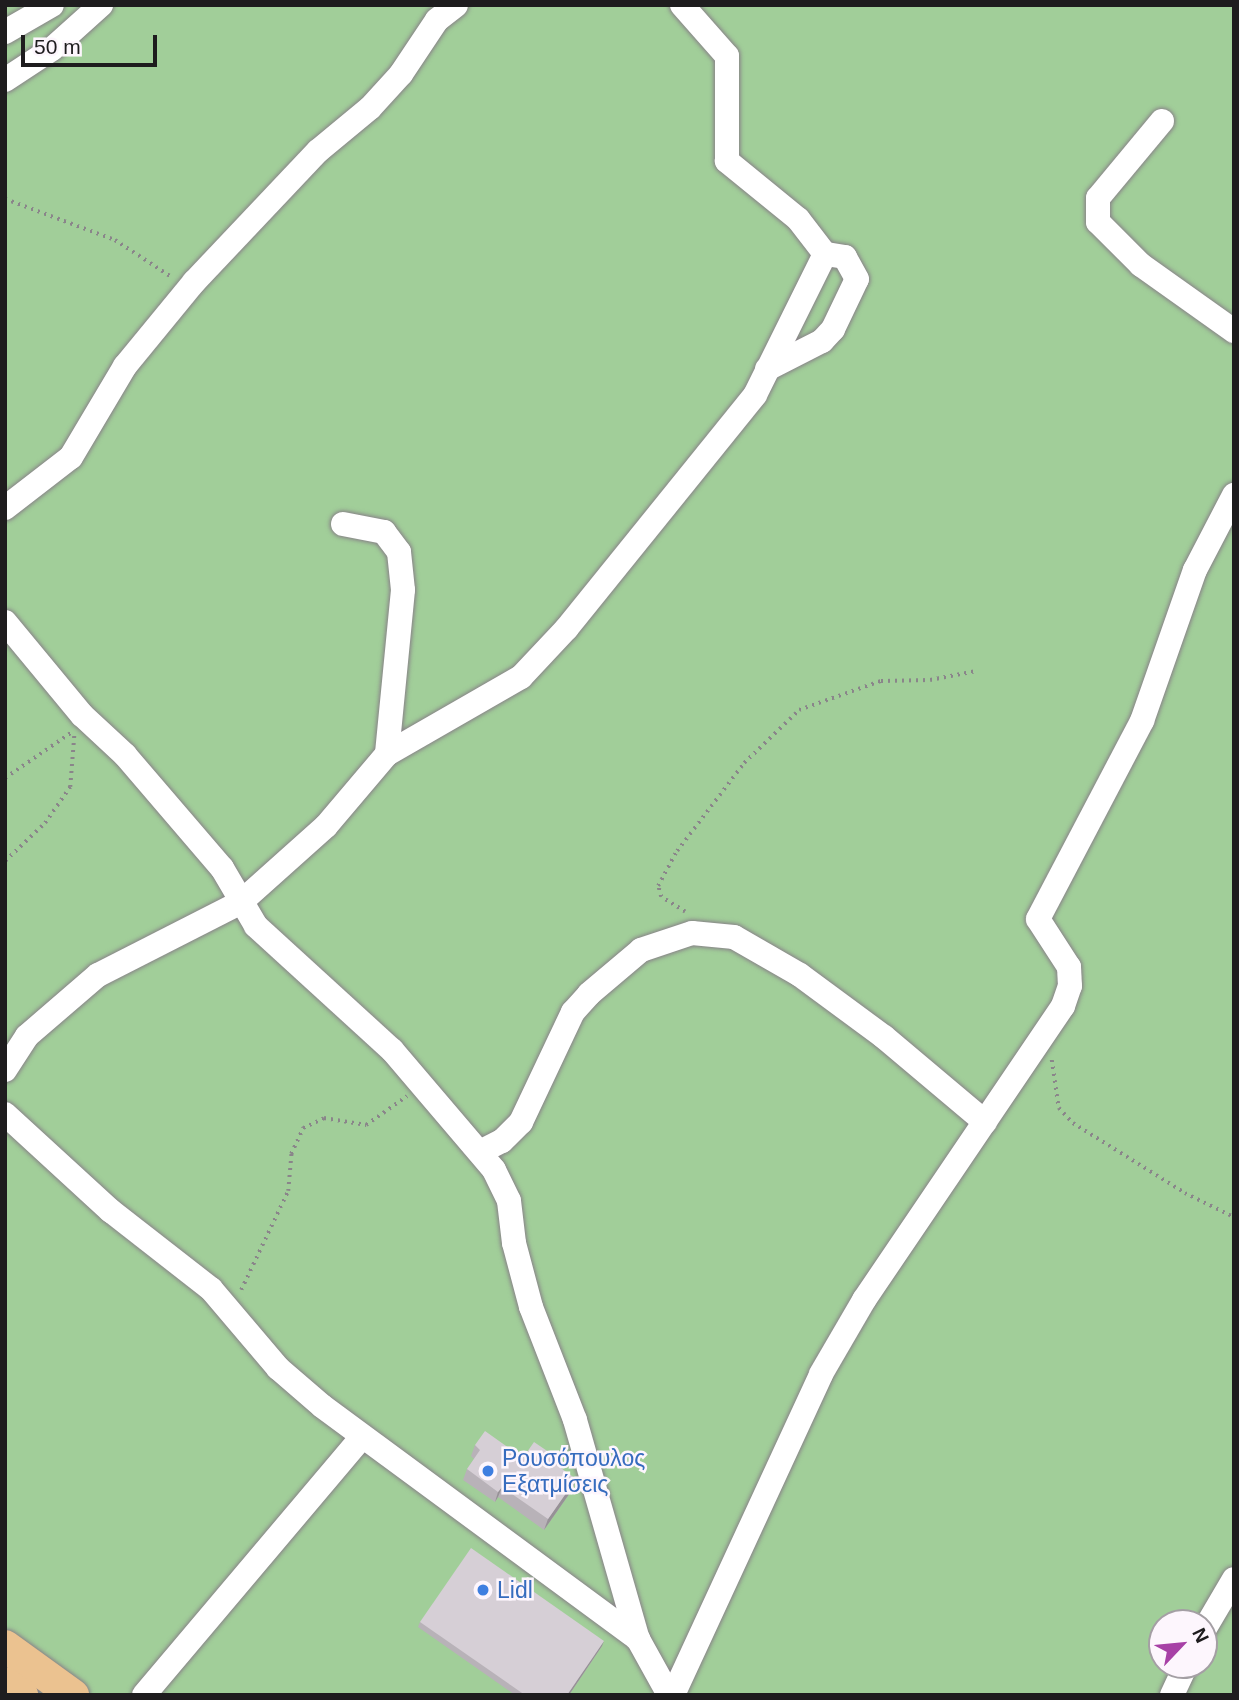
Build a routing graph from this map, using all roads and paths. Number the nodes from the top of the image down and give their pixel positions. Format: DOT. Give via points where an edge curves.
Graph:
graph roads {
  1 [pos="52,5"];
  2 [pos="101,5"];
  3 [pos="456,5"];
  4 [pos="682,5"];
  5 [pos="5,32"];
  6 [pos="5,80"];
  7 [pos="1162,121"];
  8 [pos="5,199"];
  9 [pos="825,254"];
  10 [pos="194,282"];
  11 [pos="1234,331"];
  12 [pos="767,369"];
  13 [pos="1234,495"];
  14 [pos="5,508"];
  15 [pos="343,524"];
  16 [pos="5,622"];
  17 [pos="976,671"];
  18 [pos="77,723"];
  19 [pos="387,754"];
  20 [pos="5,778"];
  21 [pos="5,861"];
  22 [pos="241,902"];
  23 [pos="712,933"];
  24 [pos="1041,1040"];
  25 [pos="5,1070"];
  26 [pos="420,1082"];
  27 [pos="5,1114"];
  28 [pos="985,1122"];
  29 [pos="482,1151"];
  30 [pos="1234,1217"];
  31 [pos="230,1309"];
  32 [pos="361,1438"];
  33 [pos="1234,1579"];
  34 [pos="1216,1609"];
  35 [pos="638,1639"];
  36 [pos="5,1646"];
  37 [pos="1179,1679"];
  38 [pos="5,1683"];
  39 [pos="22,1695"];
  40 [pos="73,1695"];
  41 [pos="144,1695"];
  42 [pos="671,1695"];
  43 [pos="1172,1695"];
  1 -- 5 [label="street"];
  2 -- 6 [label="street" via="52,49"];
  3 -- 10 [label="street" via="437,19 401,74 370,108 318,151"];
  4 -- 9 [label="street" via="727,56 727,161 804,225"];
  7 -- 11 [label="street" via="1097,198 1098,222 1141,265"];
  8 -- 10 [label="path" via="115,240 176,280"];
  9 -- 12 [label="street"];
  9 -- 12 [label="street" via="845,257 857,279 833,329 822,341"];
  10 -- 14 [label="street" via="125,366 71,457"];
  12 -- 19 [label="street" via="745,409 533,666 509,685"];
  13 -- 24 [label="street" via="1195,570 1142,721 1038,919 1063,955 1070,986"];
  15 -- 19 [label="street" via="384,532 399,552 403,590"];
  16 -- 18 [label="street"];
  17 -- 23 [label="path" via="930,680 881,681 799,710 771,736 744,763 677,850 658,886 661,897"];
  18 -- 20 [label="path"];
  18 -- 21 [label="path" via="70,788 59,807"];
  18 -- 22 [label="street" via="125,755 214,859"];
  19 -- 22 [label="street" via="326,826"];
  22 -- 25 [label="street" via="98,975 27,1036"];
  22 -- 26 [label="street" via="256,926 392,1050"];
  23 -- 28 [label="street" via="748,943 800,975 884,1037"];
  23 -- 29 [label="street" via="650,946 600,982 573,1012 521,1122 502,1141"];
  24 -- 28 [label="street"];
  24 -- 30 [label="path" via="1054,1067 1059,1108 1073,1123 1185,1193"];
  26 -- 29 [label="street" via="456,1128"];
  26 -- 31 [label="path" via="388,1112 366,1125 324,1118 303,1128 291,1154 288,1191"];
  27 -- 31 [label="street" via="111,1211"];
  28 -- 42 [label="street" via="864,1300 821,1374"];
  29 -- 35 [label="street" via="509,1201 524,1283 575,1420"];
  31 -- 32 [label="street" via="278,1368"];
  32 -- 35 [label="street"];
  32 -- 41 [label="street"];
  33 -- 34 [label="street"];
  35 -- 42 [label="street"];
  36 -- 40 [label="main road"];
  37 -- 43 [label="street"];
  38 -- 39 [label="main road"];
}
